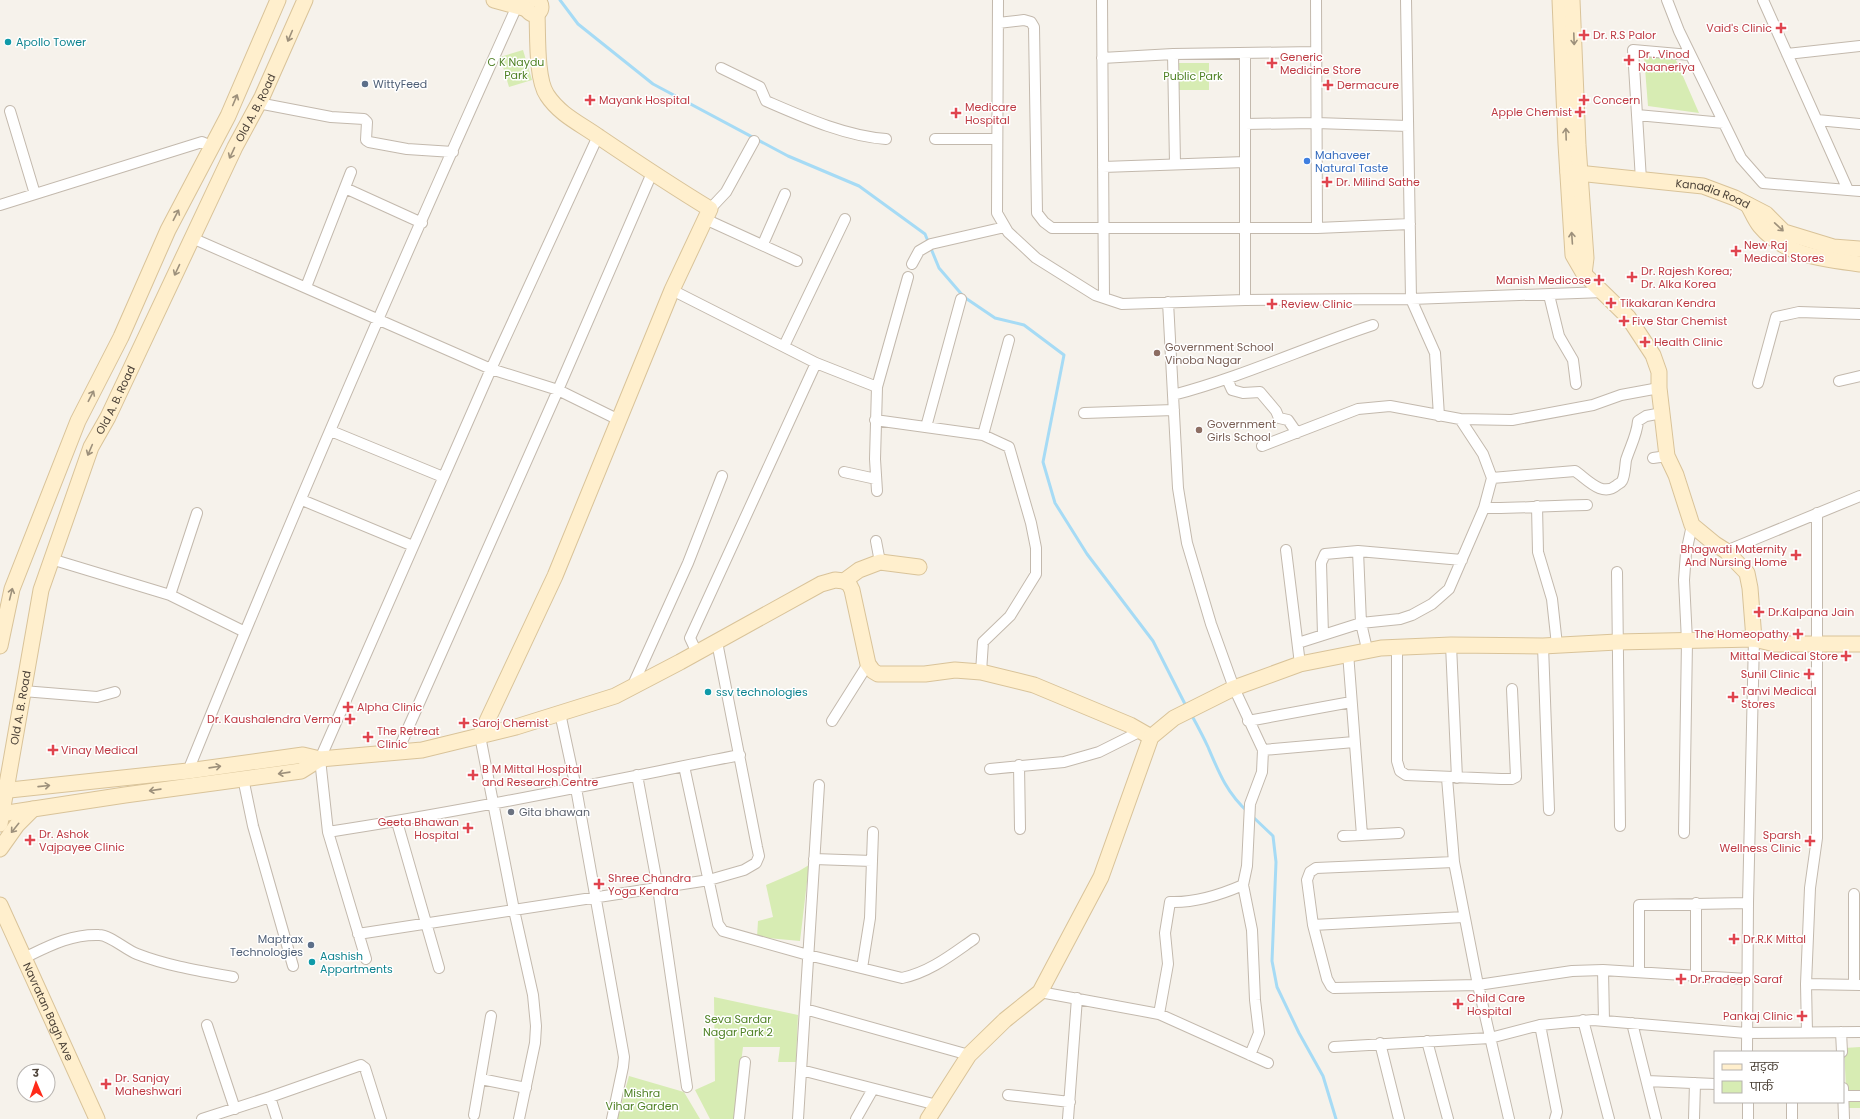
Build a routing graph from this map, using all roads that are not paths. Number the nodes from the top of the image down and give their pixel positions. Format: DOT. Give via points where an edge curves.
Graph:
graph roads {
  1 [pos="305,0"];
  2 [pos="494,0"];
  3 [pos="998,0"];
  4 [pos="1102,0"];
  5 [pos="1316,0"];
  6 [pos="1406,0"];
  7 [pos="1560,0"];
  8 [pos="1572,0"];
  9 [pos="1668,0"];
  10 [pos="1763,0"];
  11 [pos="275,2"];
  12 [pos="535,4"];
  13 [pos="998,22"];
  14 [pos="1860,46"];
  15 [pos="1315,52"];
  16 [pos="1245,53"];
  17 [pos="1173,54"];
  18 [pos="1787,54"];
  19 [pos="1690,55"];
  20 [pos="1102,58"];
  21 [pos="721,68"];
  22 [pos="258,103"];
  23 [pos="10,111"];
  24 [pos="1637,115"];
  25 [pos="1817,120"];
  26 [pos="1316,123"];
  27 [pos="1724,123"];
  28 [pos="1246,124"];
  29 [pos="1860,124"];
  30 [pos="1408,126"];
  31 [pos="598,136"];
  32 [pos="935,138"];
  33 [pos="886,139"];
  34 [pos="996,139"];
  35 [pos="754,141"];
  36 [pos="211,146"];
  37 [pos="452,152"];
  38 [pos="1245,162"];
  39 [pos="1175,164"];
  40 [pos="1103,167"];
  41 [pos="351,172"];
  42 [pos="652,173"];
  43 [pos="1574,173"];
  44 [pos="1642,180"];
  45 [pos="345,188"];
  46 [pos="1848,190"];
  47 [pos="1860,191"];
  48 [pos="35,194"];
  49 [pos="785,194"];
  50 [pos="0,205"];
  51 [pos="1748,205"];
  52 [pos="708,214"];
  53 [pos="845,219"];
  54 [pos="422,222"];
  55 [pos="1410,224"];
  56 [pos="1005,227"];
  57 [pos="1245,228"];
  58 [pos="1317,228"];
  59 [pos="1103,229"];
  60 [pos="192,238"];
  61 [pos="763,244"];
  62 [pos="1860,249"];
  63 [pos="797,261"];
  64 [pos="912,264"];
  65 [pos="1860,264"];
  66 [pos="908,277"];
  67 [pos="306,287"];
  68 [pos="672,290"];
  69 [pos="1604,292"];
  70 [pos="1550,295"];
  71 [pos="1104,298"];
  72 [pos="961,299"];
  73 [pos="1245,300"];
  74 [pos="1411,300"];
  75 [pos="1168,302"];
  76 [pos="1860,314"];
  77 [pos="379,319"];
  78 [pos="1374,325"];
  79 [pos="1009,340"];
  80 [pos="784,346"];
  81 [pos="816,363"];
  82 [pos="491,369"];
  83 [pos="1860,376"];
  84 [pos="1226,379"];
  85 [pos="1839,381"];
  86 [pos="1758,383"];
  87 [pos="1576,384"];
  88 [pos="877,387"];
  89 [pos="1659,388"];
  90 [pos="558,390"];
  91 [pos="1173,395"];
  92 [pos="1174,410"];
  93 [pos="1084,413"];
  94 [pos="1662,413"];
  95 [pos="1439,416"];
  96 [pos="1460,419"];
  97 [pos="619,420"];
  98 [pos="875,420"];
  99 [pos="926,427"];
  100 [pos="331,430"];
  101 [pos="1297,433"];
  102 [pos="983,435"];
  103 [pos="1262,446"];
  104 [pos="844,472"];
  105 [pos="722,476"];
  106 [pos="443,477"];
  107 [pos="1492,478"];
  108 [pos="876,479"];
  109 [pos="877,491"];
  110 [pos="1860,496"];
  111 [pos="302,500"];
  112 [pos="1587,505"];
  113 [pos="1537,506"];
  114 [pos="1484,508"];
  115 [pos="197,513"];
  116 [pos="1817,513"];
  117 [pos="1692,525"];
  118 [pos="876,541"];
  119 [pos="413,546"];
  120 [pos="1286,550"];
  121 [pos="1358,551"];
  122 [pos="1726,551"];
  123 [pos="51,559"];
  124 [pos="1462,560"];
  125 [pos="880,562"];
  126 [pos="919,567"];
  127 [pos="1617,572"];
  128 [pos="844,580"];
  129 [pos="170,595"];
  130 [pos="1361,623"];
  131 [pos="244,632"];
  132 [pos="1323,635"];
  133 [pos="1860,635"];
  134 [pos="1754,639"];
  135 [pos="1817,639"];
  136 [pos="1687,641"];
  137 [pos="717,642"];
  138 [pos="1617,642"];
  139 [pos="1298,643"];
  140 [pos="1860,644"];
  141 [pos="1451,645"];
  142 [pos="1550,645"];
  143 [pos="0,646"];
  144 [pos="1397,647"];
  145 [pos="1367,650"];
  146 [pos="697,653"];
  147 [pos="1348,653"];
  148 [pos="868,664"];
  149 [pos="1300,664"];
  150 [pos="981,672"];
  151 [pos="632,687"];
  152 [pos="1234,688"];
  153 [pos="1512,689"];
  154 [pos="23,691"];
  155 [pos="115,692"];
  156 [pos="1352,702"];
  157 [pos="560,713"];
  158 [pos="832,721"];
  159 [pos="1248,721"];
  160 [pos="1146,734"];
  161 [pos="480,736"];
  162 [pos="1354,742"];
  163 [pos="1263,750"];
  164 [pos="397,753"];
  165 [pos="740,755"];
  166 [pos="320,759"];
  167 [pos="1018,765"];
  168 [pos="684,766"];
  169 [pos="990,769"];
  170 [pos="188,771"];
  171 [pos="637,775"];
  172 [pos="243,778"];
  173 [pos="1452,778"];
  174 [pos="819,785"];
  175 [pos="576,788"];
  176 [pos="3,791"];
  177 [pos="494,804"];
  178 [pos="33,809"];
  179 [pos="1549,810"];
  180 [pos="1,817"];
  181 [pos="397,822"];
  182 [pos="1620,826"];
  183 [pos="1020,829"];
  184 [pos="328,832"];
  185 [pos="873,832"];
  186 [pos="1399,833"];
  187 [pos="1684,833"];
  188 [pos="1362,835"];
  189 [pos="1343,836"];
  190 [pos="0,849"];
  191 [pos="814,859"];
  192 [pos="872,861"];
  193 [pos="1454,862"];
  194 [pos="709,880"];
  195 [pos="1243,885"];
  196 [pos="658,888"];
  197 [pos="1854,894"];
  198 [pos="596,897"];
  199 [pos="1748,902"];
  200 [pos="1696,903"];
  201 [pos="0,905"];
  202 [pos="514,910"];
  203 [pos="1464,917"];
  204 [pos="426,924"];
  205 [pos="1313,925"];
  206 [pos="1857,925"];
  207 [pos="358,934"];
  208 [pos="974,939"];
  209 [pos="808,955"];
  210 [pos="24,958"];
  211 [pos="366,959"];
  212 [pos="293,966"];
  213 [pos="439,968"];
  214 [pos="862,968"];
  215 [pos="1603,970"];
  216 [pos="1639,972"];
  217 [pos="1696,975"];
  218 [pos="233,977"];
  219 [pos="1747,979"];
  220 [pos="1806,984"];
  221 [pos="1478,985"];
  222 [pos="1857,985"];
  223 [pos="1040,992"];
  224 [pos="1077,998"];
  225 [pos="805,1009"];
  226 [pos="1159,1014"];
  227 [pos="491,1016"];
  228 [pos="1583,1020"];
  229 [pos="1604,1021"];
  230 [pos="1632,1023"];
  231 [pos="207,1025"];
  232 [pos="1540,1025"];
  233 [pos="1807,1032"];
  234 [pos="1841,1032"];
  235 [pos="1860,1032"];
  236 [pos="1746,1033"];
  237 [pos="1490,1038"];
  238 [pos="1427,1041"];
  239 [pos="1380,1043"];
  240 [pos="1334,1047"];
  241 [pos="1747,1051"];
  242 [pos="1842,1051"];
  243 [pos="969,1055"];
  244 [pos="1250,1055"];
  245 [pos="745,1062"];
  246 [pos="1268,1063"];
  247 [pos="801,1070"];
  248 [pos="481,1079"];
  249 [pos="1647,1081"];
  250 [pos="1695,1083"];
  251 [pos="1714,1084"];
  252 [pos="687,1087"];
  253 [pos="526,1088"];
  254 [pos="873,1089"];
  255 [pos="1008,1095"];
  256 [pos="1844,1096"];
  257 [pos="1860,1096"];
  258 [pos="270,1097"];
  259 [pos="1070,1102"];
  260 [pos="1748,1103"];
  261 [pos="1792,1103"];
  262 [pos="1843,1103"];
  263 [pos="937,1105"];
  264 [pos="235,1108"];
  265 [pos="474,1115"];
  266 [pos="97,1119"];
  267 [pos="202,1119"];
  268 [pos="277,1119"];
  269 [pos="381,1119"];
  270 [pos="519,1119"];
  271 [pos="612,1119"];
  272 [pos="739,1119"];
  273 [pos="798,1119"];
  274 [pos="856,1119"];
  275 [pos="928,1119"];
  276 [pos="1068,1119"];
  277 [pos="1399,1119"];
  278 [pos="1448,1119"];
  279 [pos="1509,1119"];
  280 [pos="1555,1119"];
  281 [pos="1609,1119"];
  282 [pos="1656,1119"];
  283 [pos="1694,1119"];
  284 [pos="1748,1119"];
  285 [pos="1792,1119"];
  286 [pos="1844,1119"];
  1 -- 22 [label="street, Old A. B. Road, one-way"];
  2 -- 12 [label="street"];
  3 -- 13 [label="street"];
  4 -- 20 [label="street"];
  5 -- 15 [label="street"];
  6 -- 30 [label="street"];
  43 -- 7 [label="street, one-way"];
  8 -- 43 [label="street, one-way"];
  9 -- 19 [label="street"];
  10 -- 18 [label="street"];
  36 -- 11 [label="street, Old A. B. Road, one-way" via="228,116"];
  12 -- 31 [label="street" via="540,73 547,95 570,119"];
  12 -- 37 [label="street"];
  13 -- 34 [label="street"];
  13 -- 59 [label="street" via="1024,20 1031,22 1034,27 1037,213 1052,228"];
  14 -- 18 [label="street"];
  15 -- 16 [label="street"];
  15 -- 26 [label="street"];
  16 -- 17 [label="street"];
  16 -- 28 [label="street"];
  17 -- 20 [label="street"];
  17 -- 39 [label="street"];
  18 -- 25 [label="street"];
  19 -- 24 [label="street" via="1633,50"];
  19 -- 27 [label="street"];
  20 -- 40 [label="street"];
  21 -- 33 [label="street" via="760,87 766,101 816,122"];
  22 -- 37 [label="street" via="331,117 364,119 367,122 366,140 369,142 407,149"];
  22 -- 60 [label="street, Old A. B. Road, one-way"];
  23 -- 48 [label="street"];
  24 -- 27 [label="street"];
  24 -- 44 [label="street"];
  25 -- 29 [label="street"];
  25 -- 46 [label="street"];
  26 -- 28 [label="street"];
  26 -- 30 [label="street"];
  26 -- 58 [label="street"];
  27 -- 46 [label="street" via="1741,158 1763,183"];
  28 -- 38 [label="street"];
  30 -- 55 [label="street"];
  31 -- 42 [label="street"];
  31 -- 82 [label="street"];
  32 -- 34 [label="street"];
  34 -- 56 [label="street" via="997,213"];
  35 -- 52 [label="street" via="726,192"];
  36 -- 48 [label="street" via="202,142"];
  143 -- 36 [label="street, Old A. B. Road, one-way" via="12,589 78,421 121,337 168,230"];
  37 -- 54 [label="street"];
  38 -- 39 [label="street"];
  38 -- 57 [label="street"];
  39 -- 40 [label="street"];
  40 -- 59 [label="street"];
  41 -- 45 [label="street"];
  42 -- 52 [label="street"];
  42 -- 90 [label="street"];
  43 -- 44 [label="street, Kanadia Road"];
  43 -- 69 [label="street" via="1573,255 1584,274"];
  44 -- 51 [label="street, Kanadia Road" via="1704,186"];
  45 -- 54 [label="street"];
  45 -- 67 [label="street"];
  46 -- 47 [label="street"];
  48 -- 50 [label="street"];
  49 -- 61 [label="street"];
  51 -- 62 [label="street, one-way" via="1766,214 1784,232 1833,247"];
  51 -- 65 [label="street, Kanadia Road" via="1760,226 1775,241 1802,254"];
  52 -- 61 [label="street"];
  52 -- 68 [label="street"];
  53 -- 80 [label="street"];
  54 -- 77 [label="street"];
  55 -- 58 [label="street"];
  55 -- 74 [label="street"];
  56 -- 64 [label="street" via="927,246 920,251"];
  56 -- 71 [label="street" via="1036,258"];
  57 -- 58 [label="street"];
  57 -- 59 [label="street"];
  57 -- 73 [label="street"];
  59 -- 71 [label="street"];
  60 -- 67 [label="street"];
  60 -- 123 [label="street, Old A. B. Road, one-way" via="108,417 91,447"];
  61 -- 63 [label="street"];
  66 -- 88 [label="street"];
  67 -- 77 [label="street"];
  68 -- 80 [label="street"];
  68 -- 97 [label="street"];
  69 -- 70 [label="street"];
  69 -- 89 [label="street" via="1628,317 1653,355 1659,372"];
  70 -- 74 [label="street"];
  70 -- 87 [label="street" via="1559,336 1573,360"];
  71 -- 75 [label="street" via="1122,304"];
  72 -- 99 [label="street"];
  73 -- 74 [label="street"];
  73 -- 75 [label="street"];
  74 -- 95 [label="street" via="1435,353"];
  75 -- 91 [label="street"];
  76 -- 86 [label="street" via="1799,312 1776,317"];
  77 -- 82 [label="street"];
  77 -- 100 [label="street"];
  78 -- 84 [label="street" via="1326,340"];
  79 -- 102 [label="street"];
  80 -- 81 [label="street"];
  81 -- 88 [label="street"];
  81 -- 146 [label="street" via="690,638"];
  82 -- 90 [label="street"];
  82 -- 106 [label="street"];
  83 -- 85 [label="street"];
  84 -- 91 [label="street"];
  84 -- 101 [label="street" via="1232,390 1237,392 1260,392 1279,418 1288,420"];
  88 -- 98 [label="street"];
  89 -- 94 [label="street"];
  89 -- 96 [label="street" via="1621,395 1593,406 1512,420"];
  90 -- 97 [label="street"];
  90 -- 164 [label="street"];
  91 -- 92 [label="street"];
  92 -- 93 [label="street"];
  92 -- 152 [label="street" via="1178,488 1187,543 1211,624"];
  94 -- 107 [label="street" via="1646,416 1638,421 1622,482 1614,488 1596,488 1575,471"];
  94 -- 117 [label="street" via="1660,457 1676,475"];
  95 -- 96 [label="street"];
  95 -- 101 [label="street" via="1390,406 1358,409"];
  96 -- 107 [label="street" via="1483,454"];
  97 -- 161 [label="street" via="555,576"];
  98 -- 99 [label="street"];
  98 -- 108 [label="street"];
  99 -- 102 [label="street"];
  100 -- 106 [label="street"];
  100 -- 111 [label="street"];
  101 -- 103 [label="street"];
  102 -- 150 [label="street" via="1009,447 1031,524 1036,548 1036,574 1010,616 983,642"];
  104 -- 108 [label="street"];
  105 -- 151 [label="street" via="688,563"];
  106 -- 119 [label="street"];
  107 -- 114 [label="street"];
  108 -- 109 [label="street"];
  110 -- 116 [label="street"];
  111 -- 119 [label="street"];
  111 -- 131 [label="street"];
  112 -- 113 [label="street"];
  113 -- 114 [label="street" via="1522,509"];
  113 -- 142 [label="street" via="1538,552 1552,599"];
  114 -- 124 [label="street"];
  115 -- 129 [label="street"];
  116 -- 122 [label="street"];
  116 -- 135 [label="street"];
  117 -- 122 [label="street"];
  117 -- 136 [label="street" via="1684,580"];
  118 -- 125 [label="street"];
  119 -- 166 [label="street"];
  120 -- 139 [label="street"];
  121 -- 124 [label="street"];
  121 -- 130 [label="street"];
  121 -- 132 [label="street" via="1325,554 1323,557"];
  122 -- 134 [label="street" via="1747,573"];
  123 -- 129 [label="street"];
  123 -- 154 [label="street, Old A. B. Road" via="41,590"];
  124 -- 130 [label="street" via="1449,589 1432,604 1419,612 1400,618"];
  125 -- 126 [label="street"];
  125 -- 128 [label="street" via="859,570"];
  127 -- 138 [label="street"];
  128 -- 137 [label="street" via="821,584"];
  128 -- 148 [label="street" via="852,590"];
  129 -- 131 [label="street"];
  130 -- 132 [label="street"];
  130 -- 145 [label="street"];
  131 -- 170 [label="street"];
  132 -- 139 [label="street"];
  133 -- 135 [label="street"];
  134 -- 135 [label="street" via="1775,644"];
  134 -- 136 [label="street"];
  134 -- 199 [label="street"];
  135 -- 140 [label="street"];
  135 -- 220 [label="street" via="1817,838 1810,888"];
  136 -- 138 [label="street"];
  136 -- 187 [label="street"];
  137 -- 146 [label="street"];
  137 -- 165 [label="street"];
  138 -- 142 [label="street"];
  138 -- 182 [label="street"];
  139 -- 149 [label="street"];
  141 -- 142 [label="street"];
  141 -- 144 [label="street"];
  141 -- 173 [label="street"];
  142 -- 179 [label="street"];
  144 -- 145 [label="street"];
  144 -- 173 [label="street" via="1397,761 1400,771 1406,775"];
  145 -- 147 [label="street"];
  146 -- 151 [label="street"];
  147 -- 149 [label="street"];
  147 -- 156 [label="street"];
  148 -- 150 [label="street" via="873,671 886,675 954,670"];
  148 -- 158 [label="street"];
  149 -- 152 [label="street"];
  150 -- 160 [label="street" via="1034,685"];
  151 -- 157 [label="street" via="614,696"];
  152 -- 159 [label="street"];
  152 -- 160 [label="street"];
  153 -- 173 [label="street" via="1516,777"];
  154 -- 155 [label="street" via="96,697"];
  154 -- 176 [label="street, Old A. B. Road"];
  156 -- 159 [label="street"];
  156 -- 162 [label="street"];
  157 -- 161 [label="street"];
  157 -- 175 [label="street"];
  159 -- 163 [label="street"];
  160 -- 167 [label="street" via="1100,752 1064,762"];
  160 -- 223 [label="street" via="1101,877"];
  161 -- 164 [label="street" via="422,750"];
  161 -- 177 [label="street"];
  162 -- 163 [label="street"];
  162 -- 188 [label="street"];
  163 -- 195 [label="street" via="1262,772 1250,804 1247,866"];
  164 -- 166 [label="street"];
  165 -- 168 [label="street"];
  165 -- 194 [label="street" via="759,856 756,863 744,870"];
  170 -- 166 [label="street, one-way" via="303,755"];
  166 -- 172 [label="street, one-way" via="300,771"];
  166 -- 184 [label="street"];
  167 -- 169 [label="street"];
  167 -- 183 [label="street"];
  168 -- 171 [label="street"];
  168 -- 194 [label="street"];
  176 -- 170 [label="street, one-way"];
  171 -- 175 [label="street"];
  171 -- 196 [label="street"];
  172 -- 178 [label="street, one-way"];
  172 -- 212 [label="street" via="253,826"];
  173 -- 193 [label="street"];
  174 -- 191 [label="street"];
  175 -- 177 [label="street"];
  175 -- 198 [label="street"];
  176 -- 180 [label="street, Old A. B. Road"];
  177 -- 181 [label="street"];
  177 -- 202 [label="street"];
  178 -- 180 [label="street"];
  178 -- 190 [label="street, one-way" via="17,825"];
  181 -- 184 [label="street"];
  181 -- 204 [label="street"];
  184 -- 207 [label="street"];
  185 -- 192 [label="street"];
  186 -- 188 [label="street"];
  188 -- 189 [label="street"];
  191 -- 192 [label="street"];
  191 -- 209 [label="street"];
  192 -- 214 [label="street" via="870,918"];
  193 -- 203 [label="street"];
  193 -- 205 [label="street" via="1316,868 1310,872 1307,880"];
  194 -- 196 [label="street"];
  194 -- 209 [label="street" via="718,924 723,931"];
  195 -- 226 [label="street" via="1222,894 1170,902 1165,933 1168,964"];
  195 -- 244 [label="street" via="1252,930 1258,1033"];
  196 -- 198 [label="street"];
  196 -- 252 [label="street"];
  197 -- 206 [label="street"];
  198 -- 202 [label="street"];
  198 -- 271 [label="street" via="624,1057"];
  199 -- 200 [label="street"];
  199 -- 219 [label="street"];
  200 -- 216 [label="street" via="1638,906"];
  200 -- 217 [label="street"];
  201 -- 210 [label="street, Navratan Bagh Ave"];
  202 -- 204 [label="street"];
  202 -- 253 [label="street" via="533,995 536,1026"];
  203 -- 205 [label="street"];
  203 -- 221 [label="street"];
  204 -- 207 [label="street"];
  204 -- 213 [label="street"];
  205 -- 221 [label="street" via="1327,979 1334,988"];
  206 -- 222 [label="street"];
  207 -- 211 [label="street"];
  208 -- 214 [label="street" via="932,968 915,975 902,978"];
  209 -- 214 [label="street"];
  209 -- 225 [label="street"];
  210 -- 218 [label="street" via="62,940 80,935 102,935 136,954 179,968"];
  210 -- 266 [label="street, Navratan Bagh Ave"];
  215 -- 216 [label="street"];
  215 -- 221 [label="street" via="1572,971"];
  215 -- 229 [label="street"];
  216 -- 217 [label="street"];
  217 -- 219 [label="street"];
  219 -- 236 [label="street"];
  220 -- 222 [label="street"];
  220 -- 233 [label="street"];
  221 -- 237 [label="street"];
  223 -- 224 [label="street"];
  223 -- 243 [label="street" via="1005,1020"];
  224 -- 226 [label="street" via="1091,1003"];
  224 -- 259 [label="street"];
  225 -- 243 [label="street"];
  225 -- 247 [label="street"];
  226 -- 244 [label="street"];
  227 -- 248 [label="street"];
  228 -- 229 [label="street"];
  228 -- 232 [label="street"];
  228 -- 281 [label="street"];
  229 -- 230 [label="street"];
  230 -- 236 [label="street"];
  230 -- 249 [label="street"];
  231 -- 264 [label="street"];
  232 -- 237 [label="street"];
  232 -- 280 [label="street" via="1557,1112"];
  233 -- 234 [label="street"];
  233 -- 236 [label="street"];
  234 -- 235 [label="street"];
  234 -- 242 [label="street"];
  236 -- 241 [label="street"];
  237 -- 238 [label="street"];
  237 -- 279 [label="street"];
  238 -- 239 [label="street"];
  238 -- 278 [label="street"];
  239 -- 240 [label="street"];
  239 -- 277 [label="street"];
  243 -- 263 [label="street"];
  244 -- 246 [label="street"];
  245 -- 272 [label="street"];
  247 -- 254 [label="street"];
  247 -- 273 [label="street"];
  248 -- 253 [label="street"];
  248 -- 265 [label="street"];
  249 -- 250 [label="street"];
  249 -- 282 [label="street"];
  250 -- 251 [label="street"];
  250 -- 283 [label="street"];
  253 -- 270 [label="street"];
  254 -- 263 [label="street"];
  254 -- 274 [label="street"];
  255 -- 259 [label="street"];
  256 -- 257 [label="street"];
  258 -- 264 [label="street"];
  258 -- 268 [label="street"];
  258 -- 269 [label="street" via="360,1065 365,1068"];
  259 -- 276 [label="street"];
  260 -- 284 [label="street"];
  261 -- 285 [label="street"];
  262 -- 286 [label="street"];
  263 -- 275 [label="street"];
  264 -- 267 [label="street"];
}
